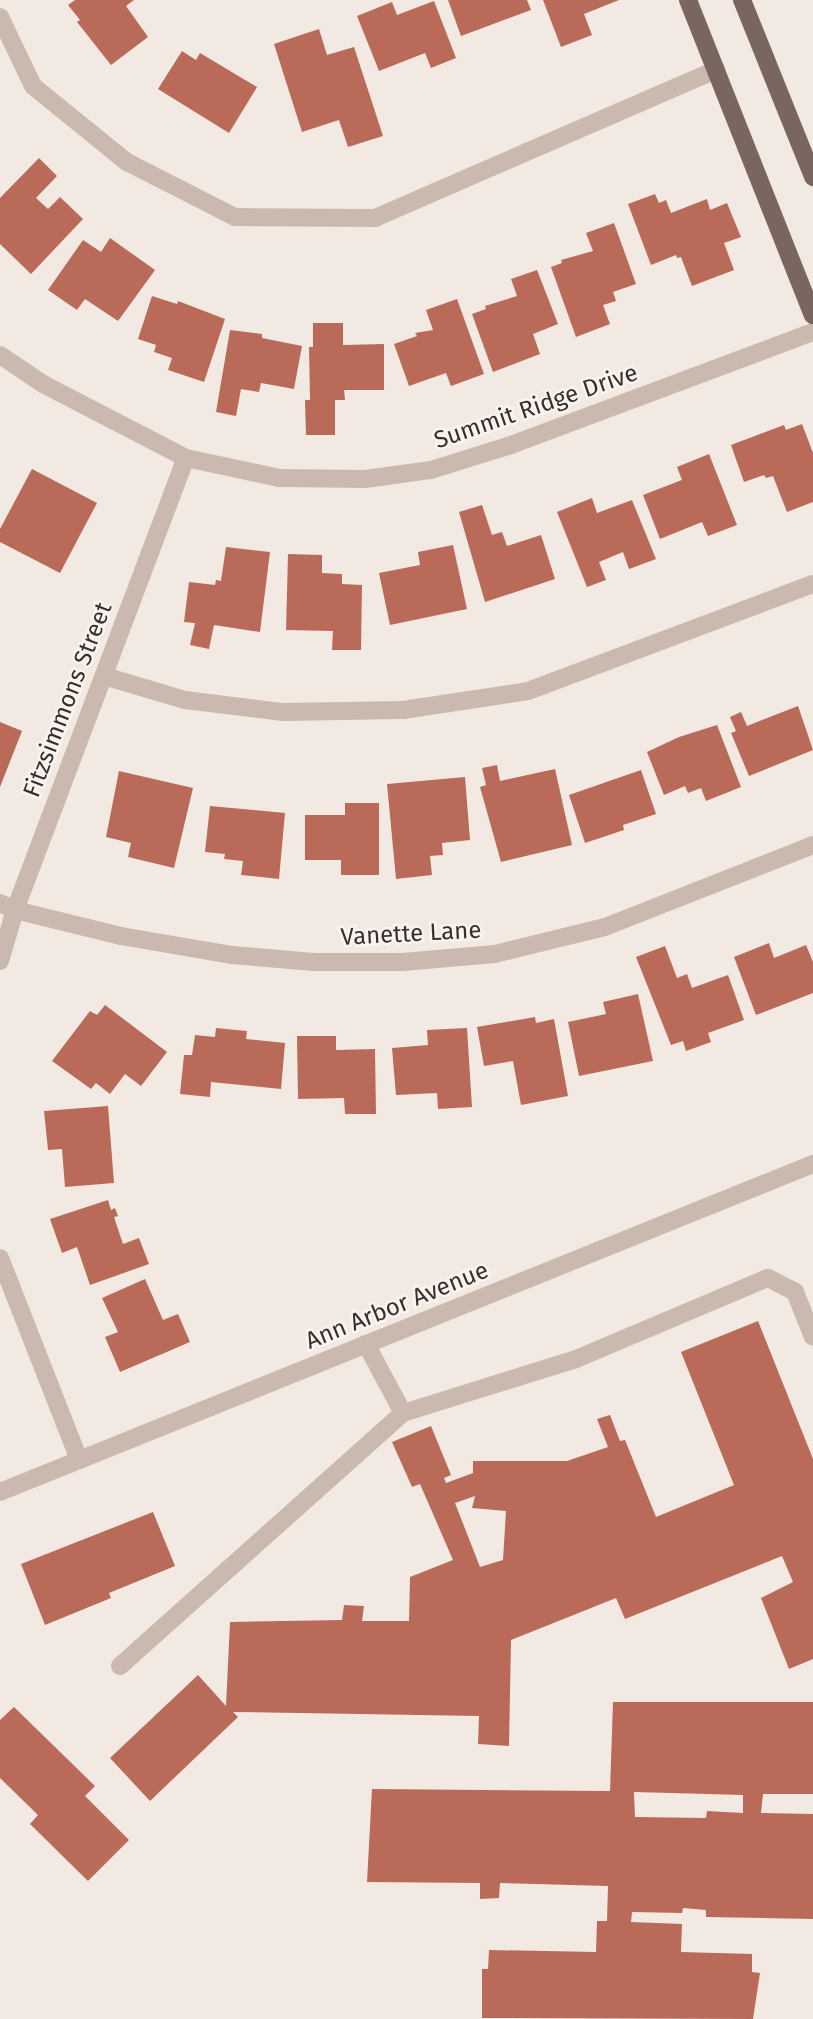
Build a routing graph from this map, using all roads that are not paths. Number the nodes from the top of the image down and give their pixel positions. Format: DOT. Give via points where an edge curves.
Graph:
graph roads {
  1 [pos="688,0"];
  2 [pos="742,0"];
  3 [pos="0,17"];
  4 [pos="716,70"];
  5 [pos="813,177"];
  6 [pos="813,315"];
  7 [pos="813,332"];
  8 [pos="0,355"];
  9 [pos="186,458"];
  10 [pos="813,584"];
  11 [pos="104,676"];
  12 [pos="813,845"];
  13 [pos="8,906"];
  14 [pos="0,961"];
  15 [pos="813,1164"];
  16 [pos="0,1258"];
  17 [pos="813,1337"];
  18 [pos="366,1345"];
  19 [pos="403,1413"];
  20 [pos="79,1460"];
  21 [pos="0,1492"];
  22 [pos="120,1666"];
  1 -- 4 [label="main road"];
  2 -- 5 [label="main road"];
  3 -- 4 [label="street" via="33,86 127,162 235,218 375,218"];
  4 -- 6 [label="main road"];
  7 -- 9 [label="street, Summit Ridge Drive" via="508,446 431,470 365,479 279,478"];
  8 -- 9 [label="street, Summit Ridge Drive" via="43,383"];
  9 -- 11 [label="street, Fitzsimmons Street"];
  10 -- 11 [label="street" via="528,691 403,710 283,712 184,700"];
  11 -- 13 [label="street, Fitzsimmons Street"];
  12 -- 13 [label="street, Vanette Lane" via="605,927 495,954 403,962 232,955 121,936"];
  13 -- 14 [label="street, Fitzsimmons Street"];
  15 -- 18 [label="street, Ann Arbor Avenue"];
  16 -- 20 [label="street"];
  17 -- 19 [label="street" via="795,1292 768,1278 576,1359"];
  18 -- 19 [label="street"];
  18 -- 20 [label="street, Ann Arbor Avenue"];
  19 -- 22 [label="street"];
  20 -- 21 [label="street, Ann Arbor Avenue"];
}
